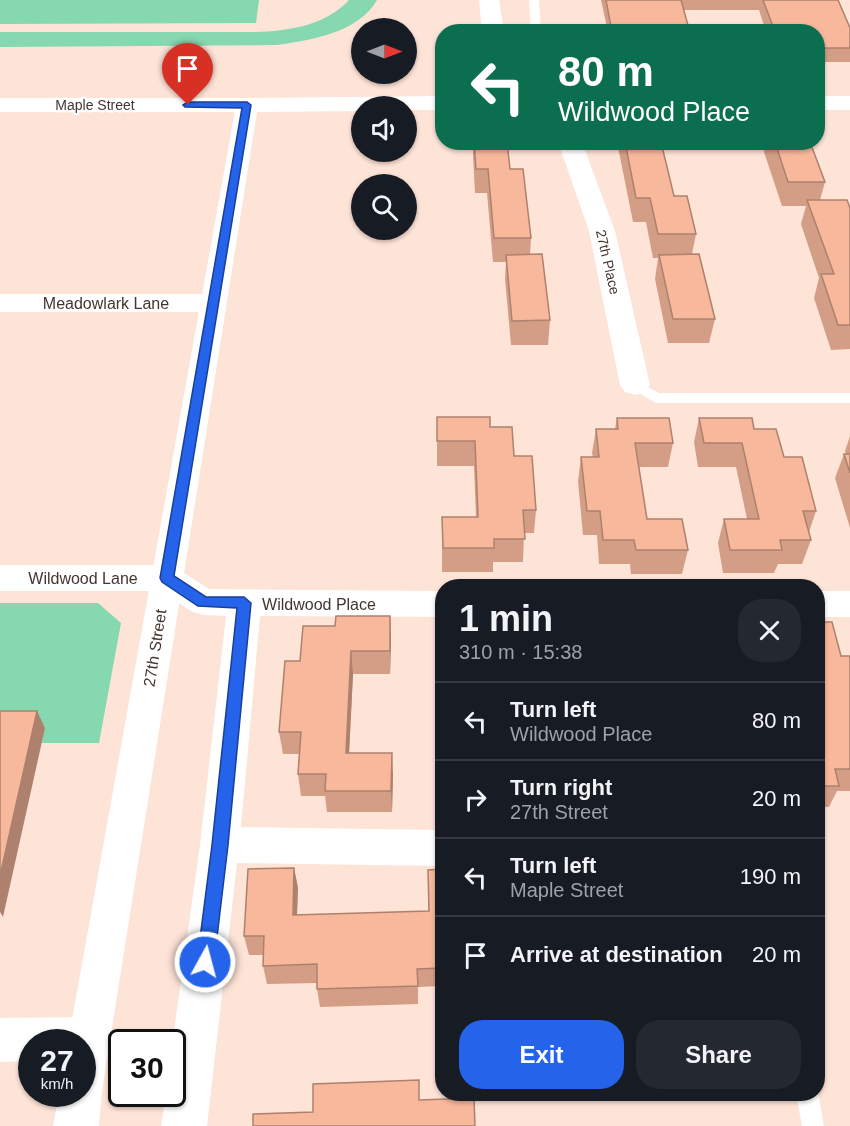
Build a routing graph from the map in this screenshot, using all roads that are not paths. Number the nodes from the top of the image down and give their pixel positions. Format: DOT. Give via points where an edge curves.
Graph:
graph roads {
  1 [pos="489,0"];
  2 [pos="534,0"];
  3 [pos="492,24"];
  4 [pos="536,24"];
  5 [pos="435,103"];
  6 [pos="0,105"];
  7 [pos="247,105"];
  8 [pos="573,150"];
  9 [pos="0,303"];
  10 [pos="212,303"];
  11 [pos="635,385"];
  12 [pos="850,398"];
  13 [pos="0,578"];
  14 [pos="166,578"];
  15 [pos="244,603"];
  16 [pos="435,604"];
  17 [pos="825,604"];
  18 [pos="850,604"];
  19 [pos="220,845"];
  20 [pos="435,848"];
  21 [pos="92,1029"];
  22 [pos="0,1040"];
  23 [pos="18,1040"];
  24 [pos="808,1101"];
  25 [pos="79,1107"];
  26 [pos="76,1126"];
  27 [pos="184,1126"];
  28 [pos="813,1126"];
  1 -- 3 [label="street"];
  2 -- 4 [label="lane"];
  5 -- 7 [label="street, Maple Street"];
  6 -- 7 [label="street, Maple Street"];
  7 -- 10 [label="street, 27th Street"];
  8 -- 11 [label="street, 27th Place" via="602,231"];
  9 -- 10 [label="street, Meadowlark Lane"];
  10 -- 14 [label="street, 27th Street"];
  11 -- 12 [label="lane" via="656,398"];
  13 -- 14 [label="street, Wildwood Lane"];
  14 -- 15 [label="street, Wildwood Place" via="203,602"];
  14 -- 21 [label="street, 27th Street"];
  15 -- 16 [label="street, Wildwood Place"];
  15 -- 19 [label="street"];
  17 -- 18 [label="street"];
  19 -- 20 [label="street"];
  19 -- 27 [label="street"];
  22 -- 23 [label="street"];
  24 -- 28 [label="lane"];
  25 -- 26 [label="street"];
}
